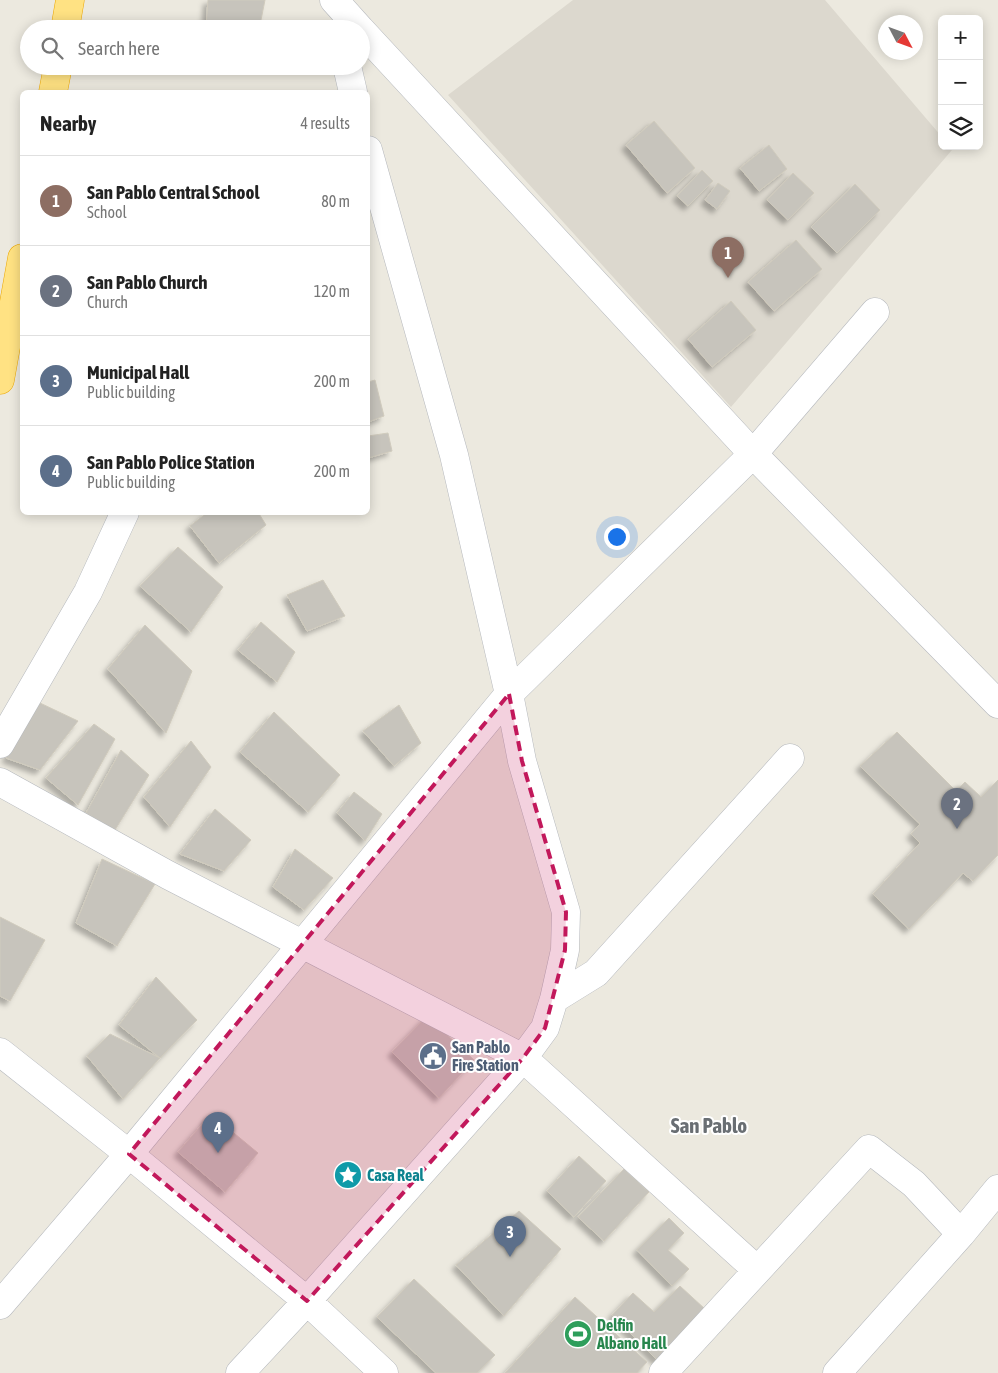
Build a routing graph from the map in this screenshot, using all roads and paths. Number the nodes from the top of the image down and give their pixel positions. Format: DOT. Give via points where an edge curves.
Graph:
graph roads {
  1 [pos="70,0"];
  2 [pos="334,0"];
  3 [pos="67,20"];
  4 [pos="338,20"];
  5 [pos="353,20"];
  6 [pos="370,39"];
  7 [pos="56,75"];
  8 [pos="350,75"];
  9 [pos="53,90"];
  10 [pos="353,90"];
  11 [pos="370,157"];
  12 [pos="20,269"];
  13 [pos="875,312"];
  14 [pos="0,380"];
  15 [pos="753,454"];
  16 [pos="124,515"];
  17 [pos="509,694"];
  18 [pos="998,704"];
  19 [pos="0,744"];
  20 [pos="790,758"];
  21 [pos="0,782"];
  22 [pos="303,944"];
  23 [pos="554,999"];
  24 [pos="0,1052"];
  25 [pos="523,1058"];
  26 [pos="129,1154"];
  27 [pos="998,1189"];
  28 [pos="961,1234"];
  29 [pos="757,1270"];
  30 [pos="307,1301"];
  31 [pos="0,1305"];
  32 [pos="240,1373"];
  33 [pos="384,1373"];
  34 [pos="663,1373"];
  35 [pos="837,1373"];
  1 -- 3 [label="highway"];
  2 -- 4 [label="street"];
  2 -- 5 [label="street"];
  6 -- 15 [label="street"];
  7 -- 9 [label="highway"];
  8 -- 10 [label="street"];
  11 -- 17 [label="street" via="454,455"];
  12 -- 14 [label="highway"];
  13 -- 15 [label="street"];
  15 -- 17 [label="street"];
  15 -- 18 [label="street"];
  16 -- 19 [label="street" via="88,592"];
  17 -- 22 [label="street"];
  17 -- 23 [label="street" via="522,761 566,912 565,950"];
  20 -- 23 [label="street" via="596,973"];
  21 -- 22 [label="street" via="168,875"];
  22 -- 25 [label="street"];
  22 -- 26 [label="street"];
  23 -- 25 [label="street" via="544,1028"];
  24 -- 26 [label="street"];
  25 -- 29 [label="street"];
  25 -- 30 [label="street"];
  26 -- 30 [label="street"];
  26 -- 31 [label="street"];
  27 -- 28 [label="street"];
  28 -- 29 [label="street" via="914,1184 869,1149"];
  28 -- 35 [label="street"];
  29 -- 34 [label="street"];
  30 -- 32 [label="street"];
  30 -- 33 [label="street"];
}
